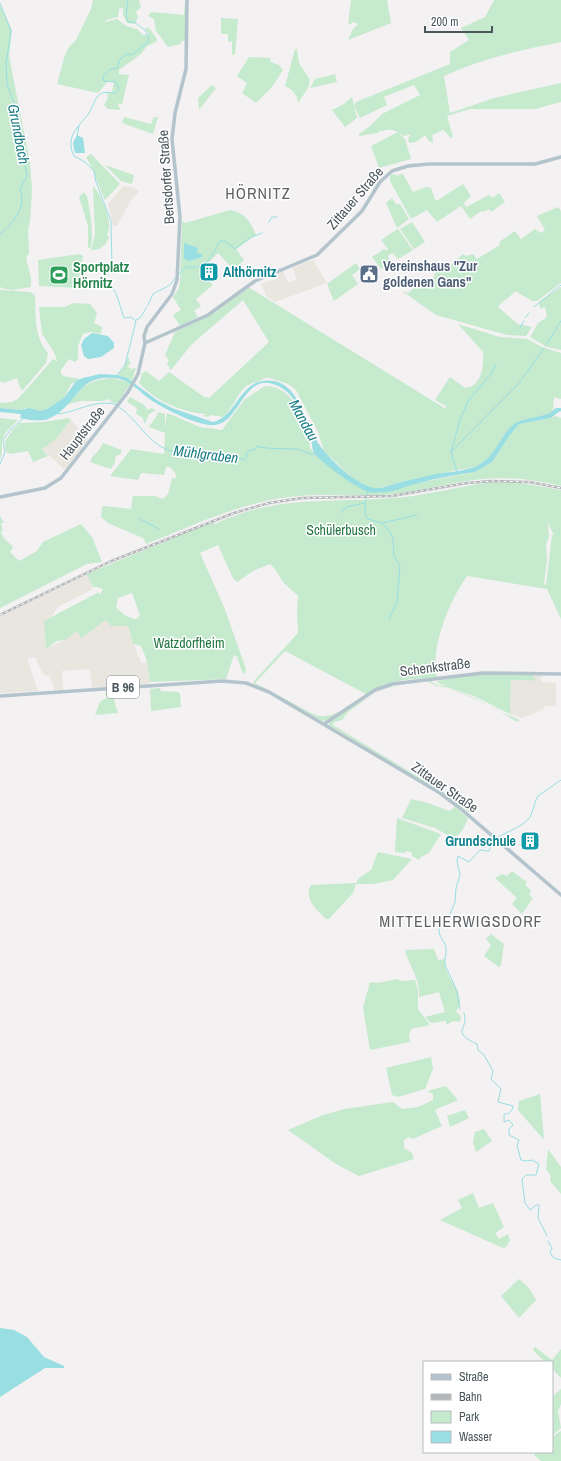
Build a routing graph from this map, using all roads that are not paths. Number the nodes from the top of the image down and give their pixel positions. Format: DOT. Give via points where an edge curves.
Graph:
graph roads {
  1 [pos="187,0"];
  2 [pos="561,157"];
  3 [pos="145,343"];
  4 [pos="0,497"];
  5 [pos="561,674"];
  6 [pos="0,696"];
  7 [pos="324,724"];
  8 [pos="561,895"];
  1 -- 3 [label="main road, Bertsdorfer Straße" via="186,69 175,113 172,139 180,217 177,280 172,294 147,327"];
  2 -- 3 [label="main road, Zittauer Straße" via="535,164 429,164 392,171 380,182 362,211 317,255 255,281 208,315"];
  3 -- 4 [label="main road, Hauptstraße" via="136,378 128,392 56,482 40,489"];
  5 -- 7 [label="main road, Schenkstraße" via="483,673 392,684 375,690"];
  6 -- 7 [label="main road, B 96" via="233,682 260,688"];
  7 -- 8 [label="main road, Zittauer Straße / B 96" via="448,798"];
}
